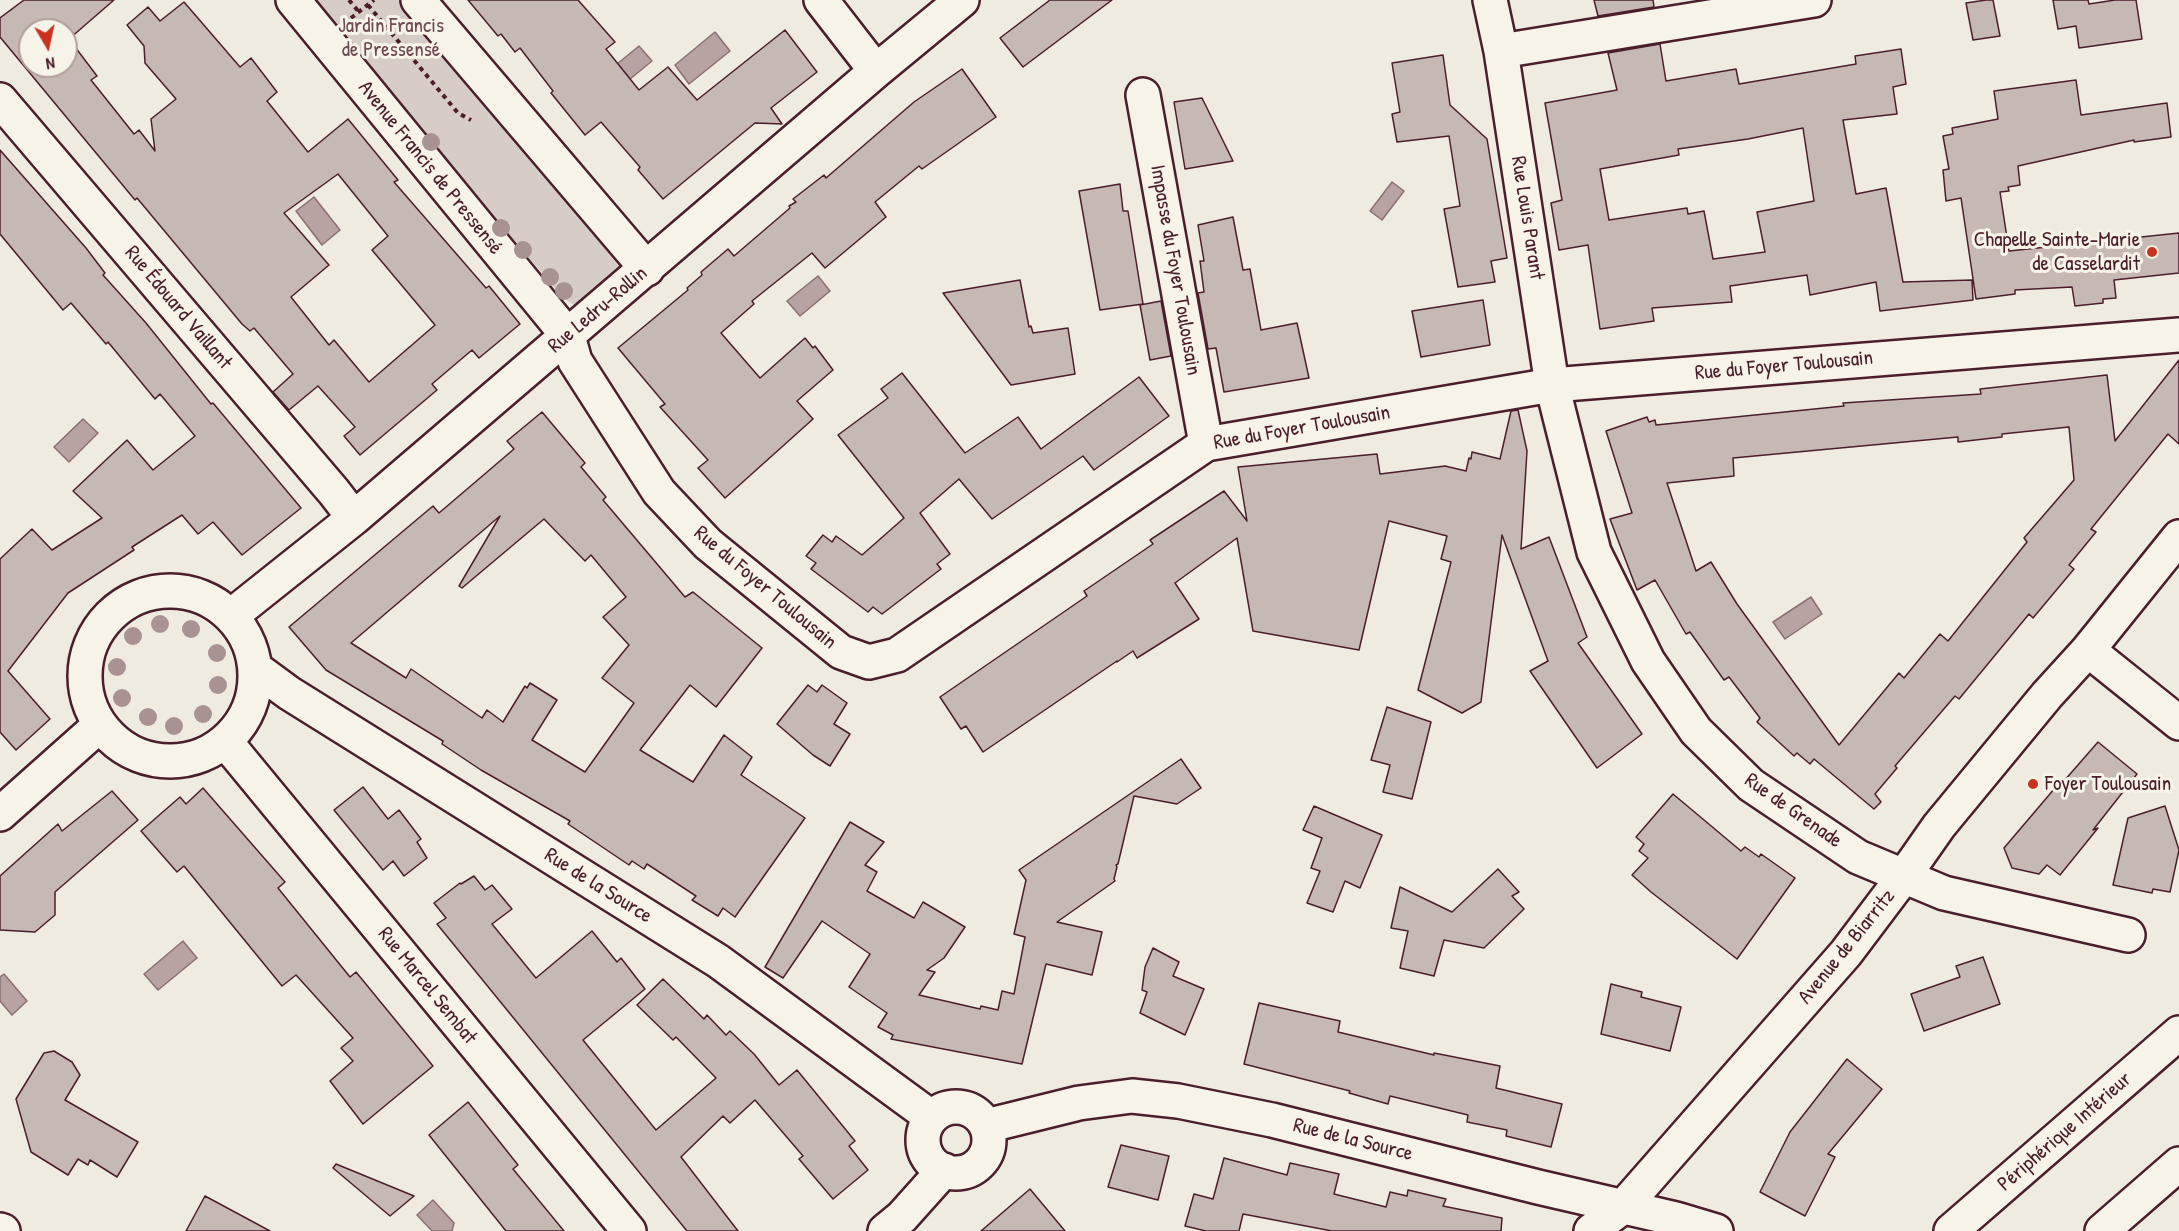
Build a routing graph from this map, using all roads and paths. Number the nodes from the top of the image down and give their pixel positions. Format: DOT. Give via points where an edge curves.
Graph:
graph roads {
  1 [pos="293,0"];
  2 [pos="349,0"];
  3 [pos="418,0"];
  4 [pos="821,0"];
  5 [pos="962,0"];
  6 [pos="1490,0"];
  7 [pos="1814,0"];
  8 [pos="368,4"];
  9 [pos="359,12"];
  10 [pos="1501,51"];
  11 [pos="876,71"];
  12 [pos="1143,95"];
  13 [pos="0,100"];
  14 [pos="471,120"];
  15 [pos="647,269"];
  16 [pos="2179,334"];
  17 [pos="568,336"];
  18 [pos="1552,385"];
  19 [pos="1206,444"];
  20 [pos="354,518"];
  21 [pos="2179,537"];
  22 [pos="231,616"];
  23 [pos="2088,650"];
  24 [pos="255,668"];
  25 [pos="2179,723"];
  26 [pos="100,725"];
  27 [pos="225,741"];
  28 [pos="0,814"];
  29 [pos="1904,876"];
  30 [pos="2128,935"];
  31 [pos="2179,1033"];
  32 [pos="932,1117"];
  33 [pos="986,1126"];
  34 [pos="2179,1164"];
  35 [pos="944,1170"];
  36 [pos="1624,1206"];
  37 [pos="628,1231"];
  38 [pos="885,1231"];
  39 [pos="1591,1231"];
  40 [pos="1716,1231"];
  41 [pos="1951,1231"];
  42 [pos="2102,1231"];
  1 -- 17 [label="main road, Avenue Francis de Pressensé"];
  2 -- 9 [label="path"];
  3 -- 15 [label="main road"];
  4 -- 11 [label="main road"];
  5 -- 11 [label="main road, Rue Ledru-Rollin"];
  6 -- 10 [label="main road, Rue Louis Parant"];
  7 -- 10 [label="main road"];
  8 -- 14 [label="path" via="458,113"];
  10 -- 18 [label="main road, Rue Louis Parant"];
  11 -- 15 [label="main road, Rue Ledru-Rollin"];
  12 -- 19 [label="main road, Impasse du Foyer Toulousain"];
  13 -- 20 [label="main road, Rue Édouard Vaillant"];
  15 -- 17 [label="main road, Rue Ledru-Rollin"];
  16 -- 18 [label="main road, Rue du Foyer Toulousain"];
  17 -- 19 [label="main road, Rue du Foyer Toulousain" via="575,361 659,492 708,544 841,652 868,662 897,655"];
  17 -- 20 [label="main road, Rue Ledru-Rollin"];
  18 -- 19 [label="main road, Rue du Foyer Toulousain"];
  18 -- 29 [label="main road, Rue de Grenade" via="1594,552 1648,661 1696,731 1751,785 1858,857"];
  20 -- 22 [label="main road, Rue Ledru-Rollin"];
  21 -- 23 [label="main road, Avenue de Biarritz"];
  22 -- 24 [label="main road" via="248,640"];
  22 -- 26 [label="main road" via="208,599 181,591 153,592 126,602 105,620 90,644 84,672 88,700"];
  23 -- 25 [label="main road"];
  23 -- 29 [label="main road, Avenue de Biarritz" via="1939,826"];
  24 -- 27 [label="main road" via="253,695 242,720"];
  24 -- 32 [label="main road, Rue de la Source" via="718,961"];
  26 -- 27 [label="main road" via="116,742 159,760 183,760"];
  26 -- 28 [label="main road"];
  27 -- 37 [label="main road, Rue Marcel Sembat"];
  29 -- 30 [label="main road, Rue de Grenade" via="1944,892"];
  29 -- 36 [label="main road, Avenue de Biarritz" via="1846,953"];
  31 -- 41 [label="main road, Périphérique Intérieur"];
  32 -- 33 [label="main road" via="954,1107 970,1110"];
  32 -- 35 [label="main road" via="923,1145 934,1165"];
  33 -- 35 [label="main road" via="989,1141 981,1162 965,1172"];
  33 -- 36 [label="main road, Rue de la Source" via="1079,1103 1132,1096 1178,1101 1272,1120"];
  34 -- 42 [label="main road"];
  35 -- 38 [label="main road"];
  36 -- 39 [label="main road, Avenue de Biarritz"];
  36 -- 40 [label="main road, Rue de la Source"];
}
